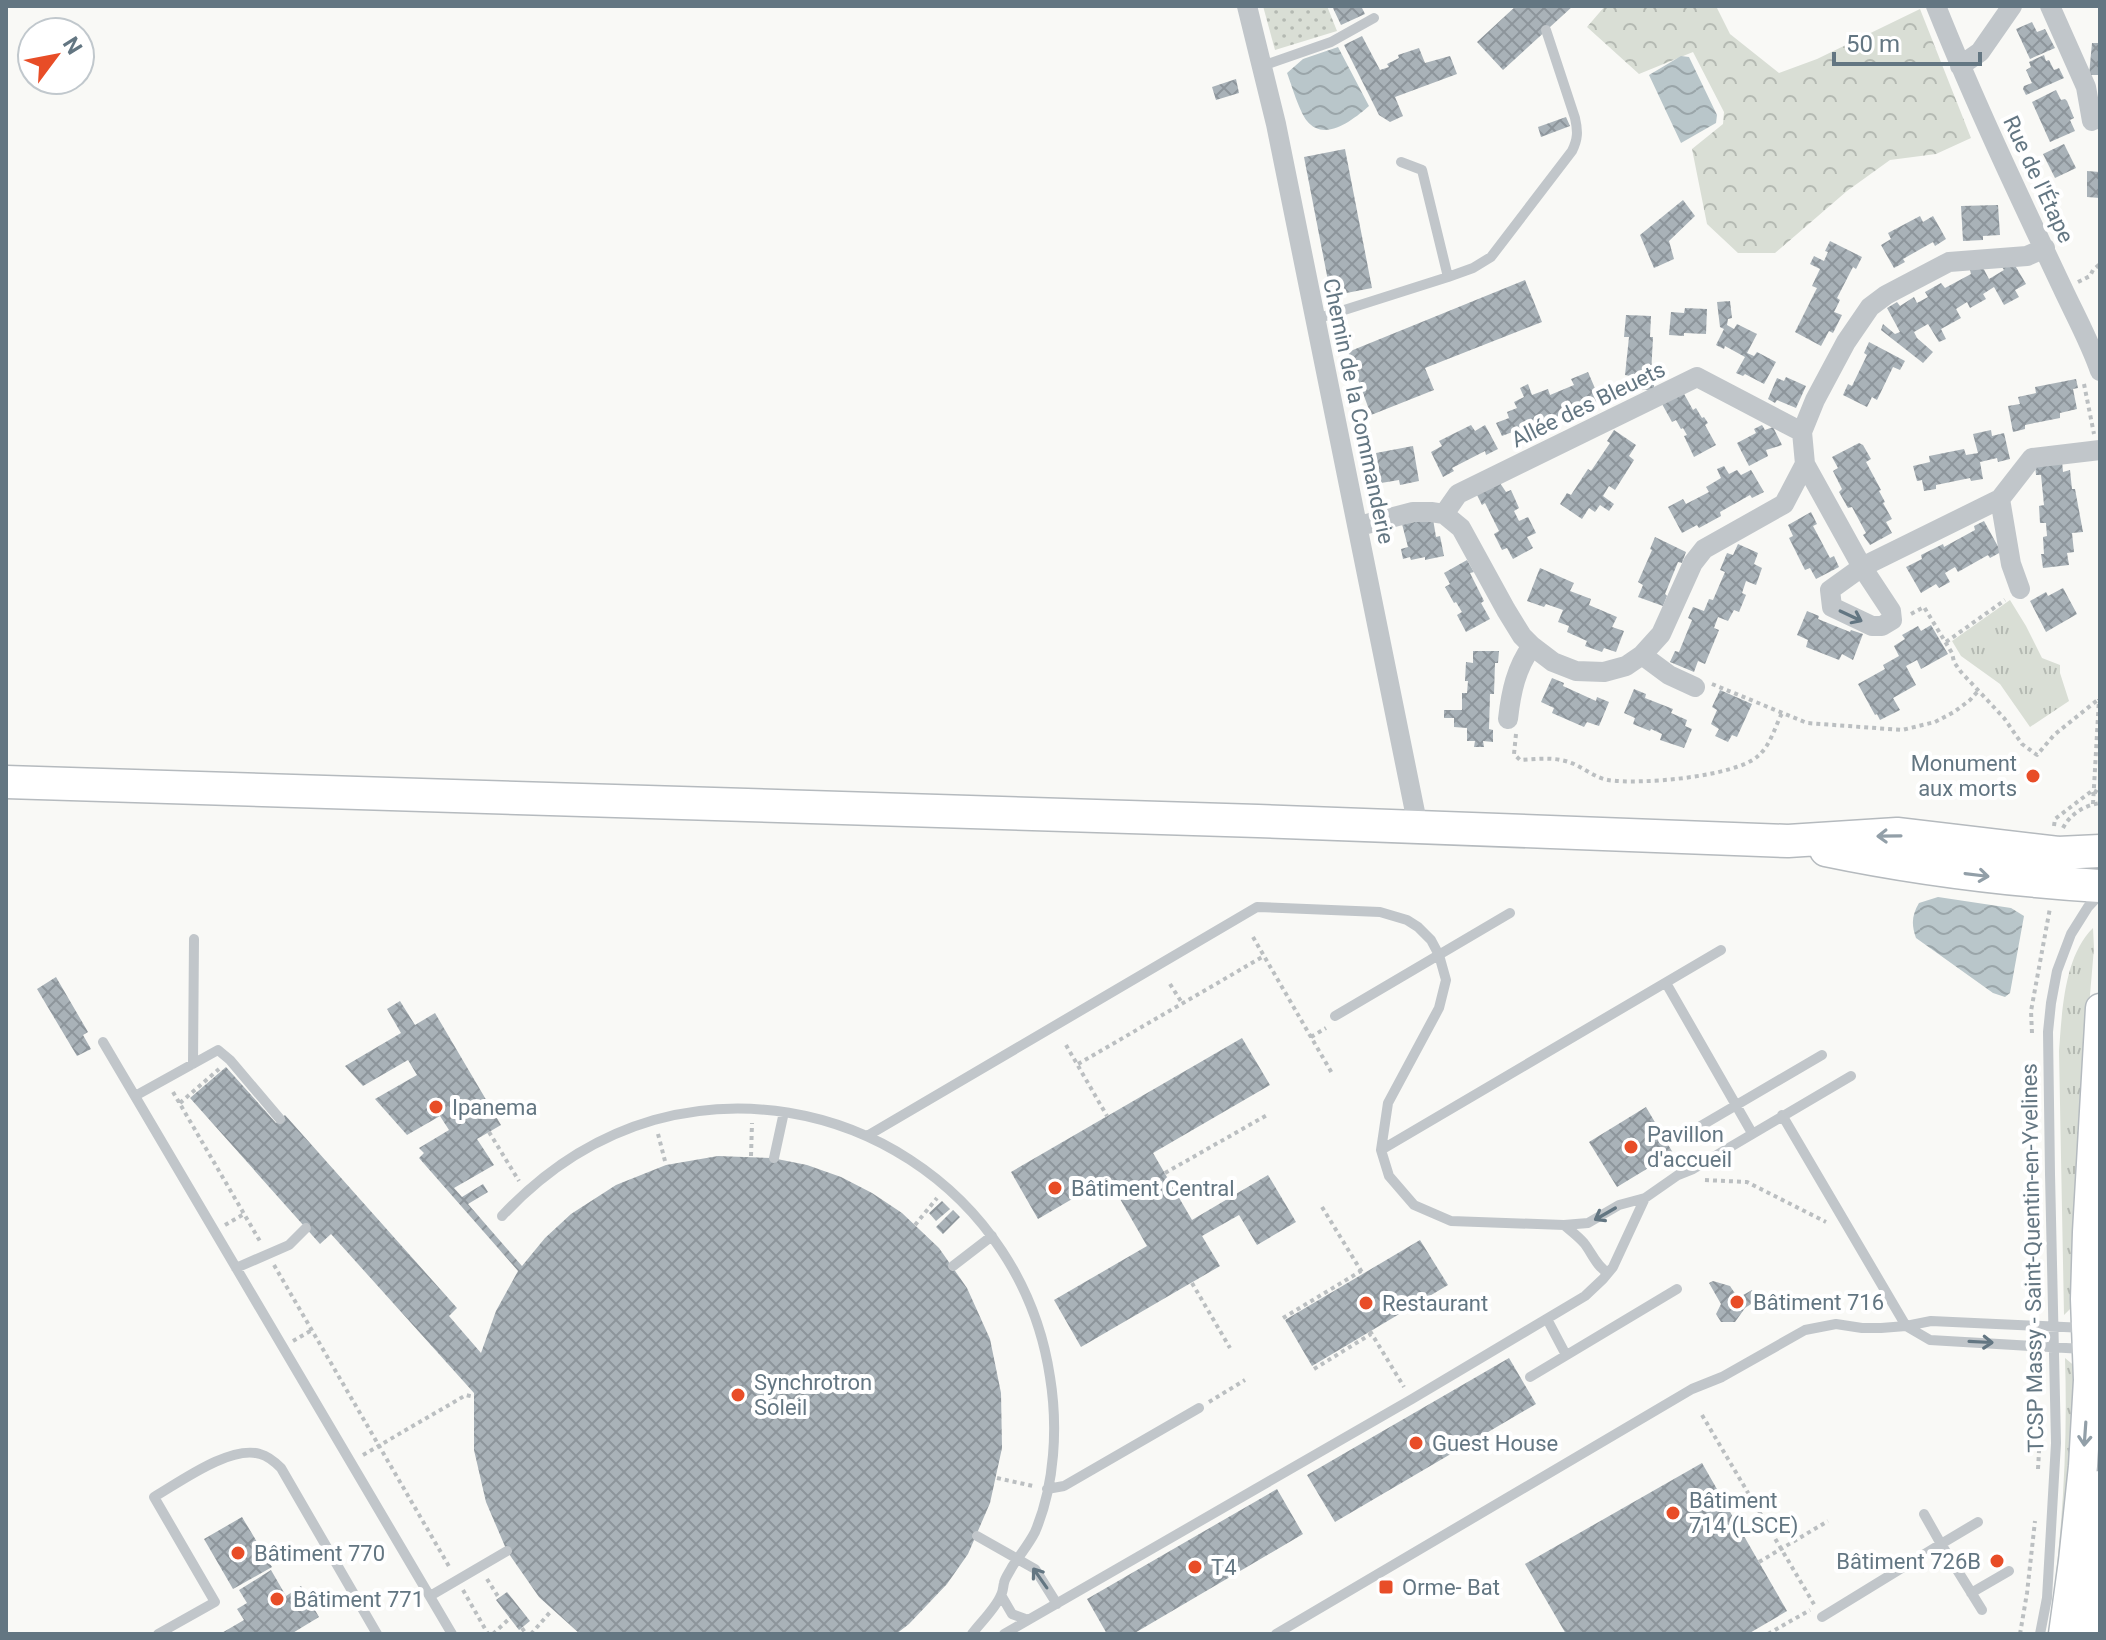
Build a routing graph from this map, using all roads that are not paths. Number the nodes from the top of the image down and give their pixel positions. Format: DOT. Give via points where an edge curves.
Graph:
graph roads {
  1 [pos="1247,6"];
  2 [pos="1936,6"];
  3 [pos="2012,6"];
  4 [pos="2050,6"];
  5 [pos="1374,18"];
  6 [pos="1546,30"];
  7 [pos="1262,66"];
  8 [pos="1960,66"];
  9 [pos="2092,121"];
  10 [pos="1401,162"];
  11 [pos="2045,248"];
  12 [pos="1448,277"];
  13 [pos="1316,319"];
  14 [pos="2100,371"];
  15 [pos="1802,432"];
  16 [pos="2100,450"];
  17 [pos="1805,464"];
  18 [pos="2000,499"];
  19 [pos="1444,514"];
  20 [pos="1359,526"];
  21 [pos="1862,567"];
  22 [pos="2020,589"];
  23 [pos="1532,646"];
  24 [pos="1642,655"];
  25 [pos="1695,687"];
  26 [pos="1508,719"];
  27 [pos="6,782"];
  28 [pos="1418,827"];
  29 [pos="1788,841"];
  30 [pos="2100,851"];
  31 [pos="2100,886"];
  32 [pos="2100,894"];
  33 [pos="1510,913"];
  34 [pos="194,939"];
  35 [pos="1721,950"];
  36 [pos="1439,955"];
  37 [pos="1666,983"];
  38 [pos="2100,1008"];
  39 [pos="1336,1018"];
  40 [pos="103,1042"];
  41 [pos="1822,1055"];
  42 [pos="193,1064"];
  43 [pos="1851,1076"];
  44 [pos="135,1096"];
  45 [pos="1737,1105"];
  46 [pos="784,1112"];
  47 [pos="1782,1115"];
  48 [pos="280,1119"];
  49 [pos="1752,1133"];
  50 [pos="1687,1134"];
  51 [pos="867,1136"];
  52 [pos="1381,1150"];
  53 [pos="774,1158"];
  54 [pos="1645,1198"];
  55 [pos="502,1216"];
  56 [pos="1564,1225"];
  57 [pos="306,1228"];
  58 [pos="992,1236"];
  59 [pos="953,1266"];
  60 [pos="236,1268"];
  61 [pos="1608,1273"];
  62 [pos="1677,1289"];
  63 [pos="1547,1319"];
  64 [pos="1906,1326"];
  65 [pos="2053,1328"];
  66 [pos="2093,1341"];
  67 [pos="2054,1348"];
  68 [pos="1566,1355"];
  69 [pos="1530,1377"];
  70 [pos="1199,1408"];
  71 [pos="2100,1485"];
  72 [pos="1047,1489"];
  73 [pos="1924,1514"];
  74 [pos="1978,1522"];
  75 [pos="977,1536"];
  76 [pos="1941,1544"];
  77 [pos="507,1551"];
  78 [pos="1018,1557"];
  79 [pos="2009,1571"];
  80 [pos="1971,1593"];
  81 [pos="1001,1595"];
  82 [pos="430,1596"];
  83 [pos="1057,1604"];
  84 [pos="1982,1610"];
  85 [pos="1822,1617"];
  86 [pos="1028,1620"];
  87 [pos="158,1634"];
  88 [pos="377,1634"];
  89 [pos="452,1634"];
  90 [pos="972,1634"];
  91 [pos="1004,1634"];
  92 [pos="1276,1634"];
  93 [pos="2040,1634"];
  94 [pos="2063,1634"];
  95 [pos="2086,1634"];
  1 -- 7 [label="street, Chemin de la Commanderie"];
  2 -- 8 [label="street, Rue de l'Étape"];
  3 -- 8 [label="street" via="1980,52"];
  4 -- 9 [label="street" via="2086,87"];
  5 -- 7 [label="lane" via="1331,42"];
  6 -- 12 [label="lane" via="1575,118 1576,143 1491,257"];
  7 -- 13 [label="street, Chemin de la Commanderie"];
  8 -- 11 [label="street, Rue de l'Étape"];
  10 -- 12 [label="lane" via="1422,170"];
  11 -- 14 [label="street, Rue de l'Étape"];
  11 -- 15 [label="street" via="2027,256 1949,262 1870,307 1846,342"];
  12 -- 13 [label="lane"];
  13 -- 20 [label="street, Chemin de la Commanderie"];
  15 -- 17 [label="street"];
  15 -- 19 [label="street, Allée des Bleuets" via="1697,377 1458,494"];
  16 -- 18 [label="street" via="2032,458"];
  17 -- 21 [label="street"];
  17 -- 24 [label="street" via="1784,504 1704,549 1661,634"];
  18 -- 21 [label="street"];
  18 -- 22 [label="street"];
  19 -- 20 [label="street" via="1413,512"];
  19 -- 23 [label="street" via="1461,528"];
  20 -- 28 [label="street, Chemin de la Commanderie"];
  21 -- 21 [label="street, one-way" via="1830,590 1832,607 1882,626 1892,620 1891,611"];
  23 -- 24 [label="street" via="1576,671 1604,672"];
  23 -- 26 [label="street" via="1521,661"];
  24 -- 25 [label="street"];
  27 -- 28 [label="main road"];
  28 -- 29 [label="main road"];
  30 -- 29 [label="main road, one-way" via="2058,853 1897,834"];
  29 -- 31 [label="main road, one-way" via="1928,869"];
  32 -- 65 [label="lane, TCSP Massy - Saint-Quentin-en-Yvelines" via="2071,934 2051,1003"];
  33 -- 36 [label="lane"];
  34 -- 42 [label="lane"];
  35 -- 37 [label="lane"];
  36 -- 39 [label="lane"];
  36 -- 51 [label="lane" via="1418,927 1380,912 1257,907"];
  36 -- 52 [label="lane" via="1446,980 1439,1008 1388,1103"];
  37 -- 45 [label="lane"];
  37 -- 52 [label="lane"];
  38 -- 66 [label="main road" via="2087,1232"];
  40 -- 44 [label="lane"];
  41 -- 45 [label="lane"];
  42 -- 44 [label="lane"];
  42 -- 48 [label="lane" via="218,1050"];
  43 -- 47 [label="lane"];
  44 -- 60 [label="lane"];
  45 -- 49 [label="lane"];
  45 -- 50 [label="lane"];
  46 -- 51 [label="lane"];
  46 -- 53 [label="lane"];
  46 -- 55 [label="lane" via="706,1110 613,1135 555,1168"];
  47 -- 49 [label="lane"];
  47 -- 64 [label="lane"];
  49 -- 54 [label="lane"];
  51 -- 58 [label="lane" via="946,1187"];
  52 -- 56 [label="lane" via="1389,1176 1414,1205 1451,1221"];
  54 -- 56 [label="lane, one-way" via="1619,1205 1588,1223"];
  54 -- 61 [label="lane"];
  56 -- 61 [label="lane"];
  57 -- 60 [label="lane" via="289,1245"];
  58 -- 59 [label="lane"];
  58 -- 72 [label="lane" via="1023,1288 1048,1362 1054,1419"];
  60 -- 82 [label="lane"];
  61 -- 63 [label="lane" via="1585,1296"];
  62 -- 68 [label="lane"];
  63 -- 68 [label="lane"];
  63 -- 83 [label="lane"];
  64 -- 65 [label="lane" via="1931,1321"];
  64 -- 67 [label="lane, one-way" via="1930,1340"];
  64 -- 92 [label="lane" via="1836,1324 1805,1330 1692,1389"];
  65 -- 66 [label="lane"];
  65 -- 67 [label="lane, TCSP Massy - Saint-Quentin-en-Yvelines"];
  66 -- 67 [label="lane"];
  66 -- 94 [label="main road, one-way"];
  67 -- 93 [label="lane, TCSP Massy - Saint-Quentin-en-Yvelines" via="2056,1443"];
  68 -- 69 [label="lane"];
  70 -- 72 [label="lane" via="1064,1486"];
  71 -- 95 [label="main road"];
  72 -- 78 [label="lane" via="1034,1534"];
  73 -- 76 [label="lane"];
  74 -- 76 [label="lane"];
  75 -- 78 [label="lane"];
  76 -- 80 [label="lane"];
  76 -- 85 [label="lane"];
  77 -- 82 [label="lane"];
  78 -- 81 [label="lane"];
  83 -- 78 [label="lane, one-way" via="1035,1569"];
  79 -- 80 [label="lane"];
  80 -- 84 [label="lane"];
  81 -- 86 [label="lane" via="1012,1614"];
  81 -- 90 [label="lane"];
  82 -- 89 [label="lane"];
  83 -- 86 [label="lane"];
  86 -- 91 [label="lane"];
  87 -- 88 [label="lane" via="215,1602 154,1497 241,1452 259,1453 281,1468"];
}
